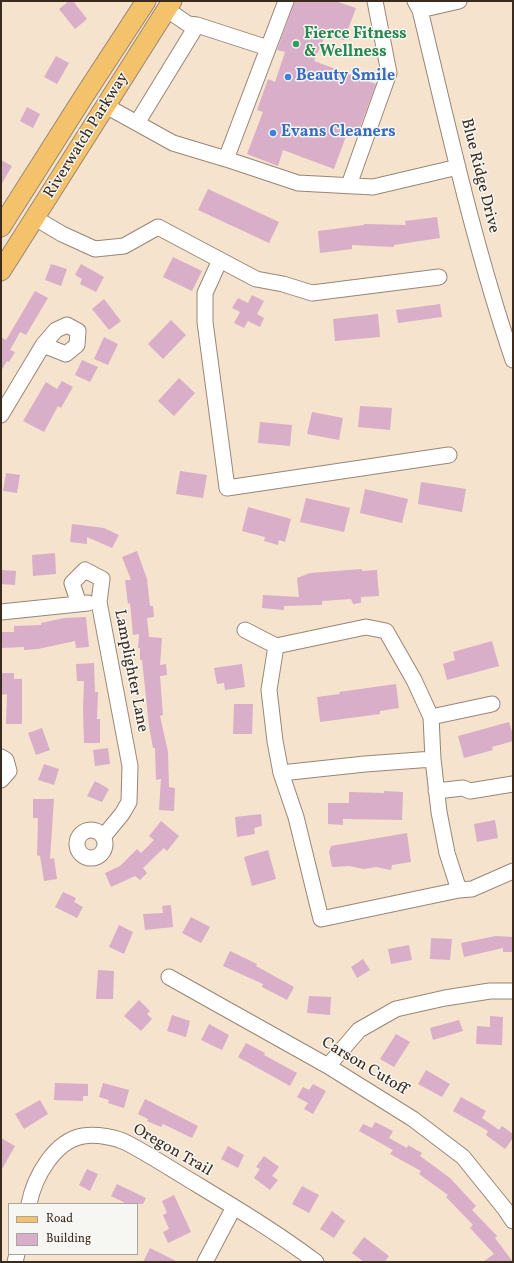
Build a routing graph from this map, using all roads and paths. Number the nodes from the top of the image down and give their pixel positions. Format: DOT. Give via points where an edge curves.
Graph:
graph roads {
  1 [pos="286,1"];
  2 [pos="374,1"];
  3 [pos="459,1"];
  4 [pos="144,2"];
  5 [pos="169,5"];
  6 [pos="417,5"];
  7 [pos="197,25"];
  8 [pos="268,48"];
  9 [pos="106,106"];
  10 [pos="136,123"];
  11 [pos="226,159"];
  12 [pos="458,168"];
  13 [pos="349,185"];
  14 [pos="35,218"];
  15 [pos="1,227"];
  16 [pos="220,260"];
  17 [pos="1,272"];
  18 [pos="439,277"];
  19 [pos="43,345"];
  20 [pos="513,360"];
  21 [pos="1,415"];
  22 [pos="449,455"];
  23 [pos="98,602"];
  24 [pos="79,604"];
  25 [pos="1,612"];
  26 [pos="245,630"];
  27 [pos="276,646"];
  28 [pos="492,704"];
  29 [pos="431,717"];
  30 [pos="1,757"];
  31 [pos="433,759"];
  32 [pos="281,773"];
  33 [pos="1,780"];
  34 [pos="513,784"];
  35 [pos="436,791"];
  36 [pos="103,836"];
  37 [pos="513,871"];
  38 [pos="460,890"];
  39 [pos="169,977"];
  40 [pos="513,991"];
  41 [pos="328,1066"];
  42 [pos="29,1203"];
  43 [pos="234,1207"];
  44 [pos="513,1221"];
  45 [pos="205,1262"];
  46 [pos="316,1262"];
  1 -- 8 [label="street"];
  2 -- 13 [label="street" via="389,73"];
  3 -- 6 [label="street"];
  4 -- 15 [label="main road, Riverwatch Parkway"];
  5 -- 7 [label="street" via="188,24"];
  5 -- 9 [label="main road, Riverwatch Parkway"];
  6 -- 12 [label="street, Blue Ridge Drive"];
  7 -- 8 [label="street"];
  7 -- 10 [label="street"];
  8 -- 11 [label="street"];
  9 -- 10 [label="street"];
  9 -- 14 [label="main road, Riverwatch Parkway"];
  10 -- 11 [label="street" via="172,143"];
  11 -- 13 [label="street" via="298,183"];
  12 -- 13 [label="street" via="373,187"];
  12 -- 20 [label="street, Blue Ridge Drive" via="495,308"];
  14 -- 16 [label="street" via="62,234 96,249 124,246 158,227"];
  14 -- 17 [label="main road, Riverwatch Parkway"];
  16 -- 18 [label="street" via="256,278 312,293"];
  16 -- 22 [label="street" via="205,293 205,322 227,488"];
  19 -- 21 [label="street"];
  23 -- 24 [label="street, Lamplighter Lane"];
  23 -- 24 [label="street" via="102,579 86,570 72,583"];
  23 -- 36 [label="street, Lamplighter Lane" via="130,766 129,802"];
  24 -- 25 [label="street, Lamplighter Lane"];
  26 -- 27 [label="street"];
  27 -- 29 [label="street" via="366,627 386,631 414,680"];
  27 -- 32 [label="street" via="269,690"];
  28 -- 29 [label="street"];
  29 -- 31 [label="street"];
  30 -- 33 [label="street" via="6,760 9,771"];
  31 -- 32 [label="street"];
  31 -- 35 [label="street"];
  32 -- 38 [label="street" via="296,817 321,919"];
  34 -- 35 [label="street" via="470,790 462,788"];
  35 -- 38 [label="street" via="447,853"];
  37 -- 38 [label="street" via="472,889"];
  39 -- 41 [label="street, Carson Cutoff"];
  40 -- 41 [label="street" via="490,990 396,1009 360,1030"];
  41 -- 44 [label="street, Carson Cutoff" via="413,1119 463,1157"];
  42 -- 43 [label="street, Oregon Trail" via="45,1163 66,1143 82,1136 100,1135 126,1143"];
  43 -- 45 [label="street"];
  43 -- 46 [label="street, Oregon Trail"];
}
